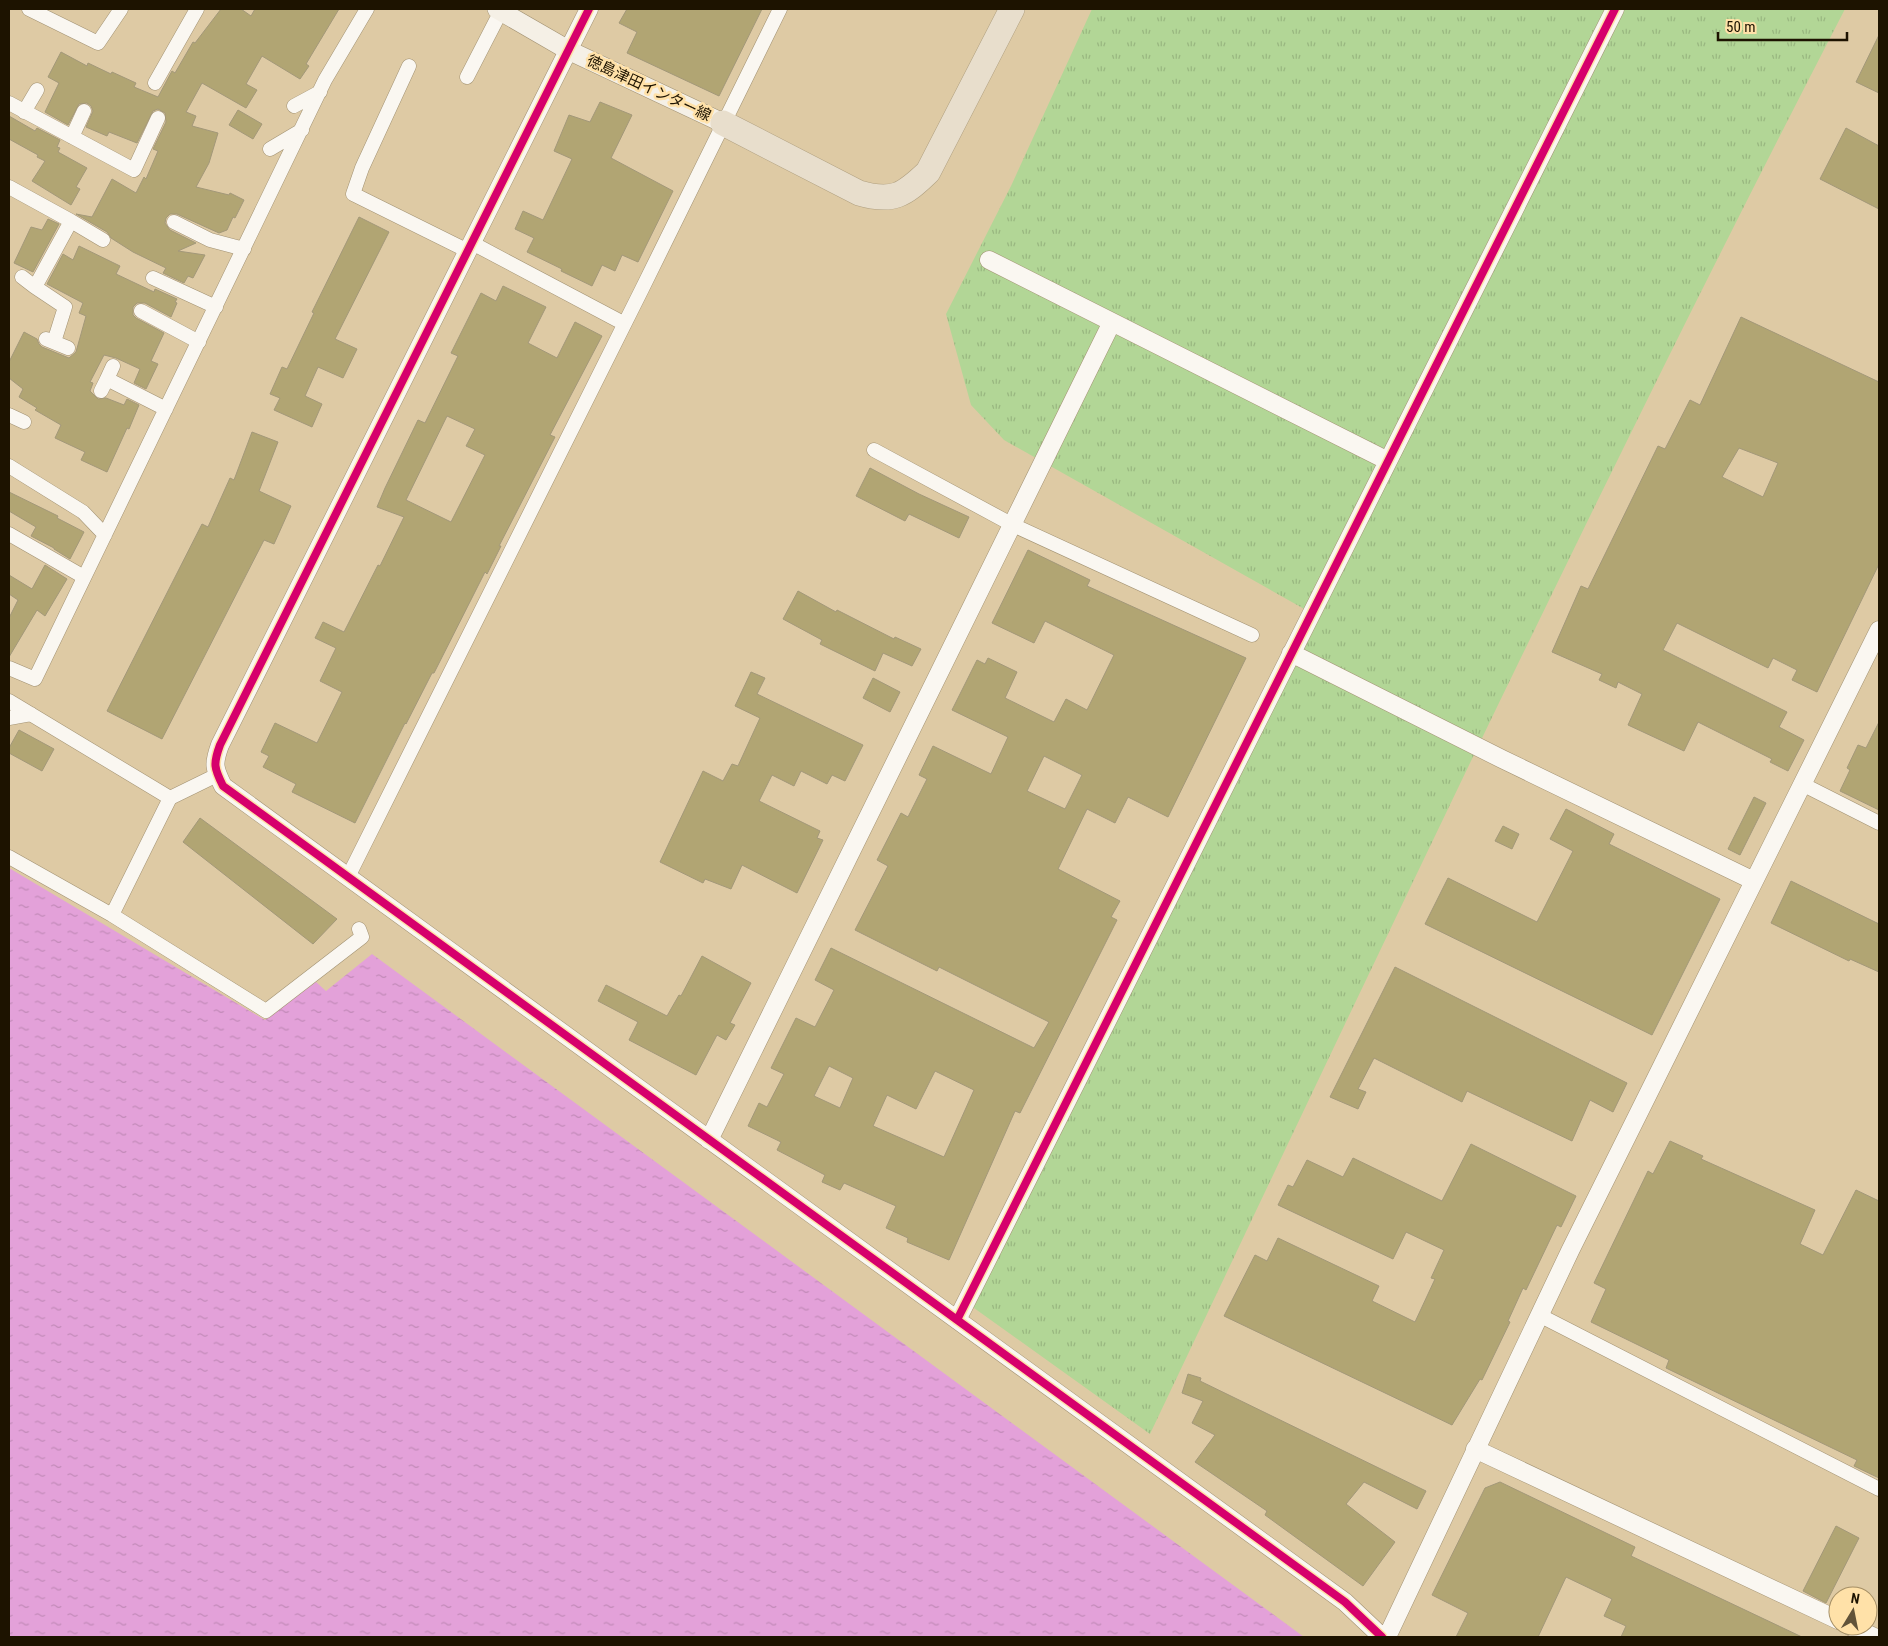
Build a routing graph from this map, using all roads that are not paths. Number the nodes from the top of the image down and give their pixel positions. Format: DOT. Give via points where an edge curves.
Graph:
graph roads {
  1 [pos="30,9"];
  2 [pos="121,9"];
  3 [pos="197,9"];
  4 [pos="367,9"];
  5 [pos="589,9"];
  6 [pos="780,9"];
  7 [pos="1012,9"];
  8 [pos="1615,9"];
  9 [pos="499,10"];
  10 [pos="56,14"];
  11 [pos="568,50"];
  12 [pos="408,66"];
  13 [pos="467,77"];
  14 [pos="155,84"];
  15 [pos="37,90"];
  16 [pos="320,92"];
  17 [pos="9,103"];
  18 [pos="294,106"];
  19 [pos="84,111"];
  20 [pos="24,112"];
  21 [pos="158,118"];
  22 [pos="723,123"];
  23 [pos="303,130"];
  24 [pos="72,137"];
  25 [pos="270,149"];
  26 [pos="9,187"];
  27 [pos="71,221"];
  28 [pos="174,222"];
  29 [pos="103,240"];
  30 [pos="470,247"];
  31 [pos="244,249"];
  32 [pos="989,260"];
  33 [pos="22,277"];
  34 [pos="153,278"];
  35 [pos="35,287"];
  36 [pos="216,307"];
  37 [pos="141,311"];
  38 [pos="1112,322"];
  39 [pos="623,323"];
  40 [pos="199,342"];
  41 [pos="68,348"];
  42 [pos="113,366"];
  43 [pos="166,409"];
  44 [pos="9,415"];
  45 [pos="24,422"];
  46 [pos="874,450"];
  47 [pos="1388,461"];
  48 [pos="9,466"];
  49 [pos="1013,525"];
  50 [pos="9,534"];
  51 [pos="104,535"];
  52 [pos="84,577"];
  53 [pos="1879,630"];
  54 [pos="1252,635"];
  55 [pos="1292,653"];
  56 [pos="9,668"];
  57 [pos="9,701"];
  58 [pos="31,714"];
  59 [pos="9,718"];
  60 [pos="217,774"];
  61 [pos="1802,784"];
  62 [pos="170,798"];
  63 [pos="1879,823"];
  64 [pos="9,857"];
  65 [pos="348,877"];
  66 [pos="1754,881"];
  67 [pos="112,915"];
  68 [pos="359,929"];
  69 [pos="709,1140"];
  70 [pos="1539,1315"];
  71 [pos="957,1320"];
  72 [pos="1475,1449"];
  73 [pos="1879,1489"];
  74 [pos="1828,1615"];
  75 [pos="1382,1637"];
  76 [pos="1387,1637"];
  1 -- 10 [label="street"];
  2 -- 10 [label="street" via="98,43"];
  3 -- 14 [label="street"];
  4 -- 16 [label="street"];
  5 -- 11 [label="street"];
  6 -- 22 [label="street"];
  7 -- 22 [label="highway" via="928,172 895,197 876,198 859,193"];
  8 -- 47 [label="street"];
  9 -- 11 [label="main road, 徳島津田インター線"];
  9 -- 13 [label="street"];
  11 -- 22 [label="main road, 徳島津田インター線"];
  11 -- 30 [label="street"];
  12 -- 30 [label="street" via="353,194"];
  15 -- 20 [label="street"];
  16 -- 18 [label="street"];
  16 -- 23 [label="street"];
  17 -- 20 [label="street"];
  19 -- 24 [label="street"];
  20 -- 24 [label="street"];
  21 -- 24 [label="street" via="134,170"];
  22 -- 39 [label="street"];
  23 -- 25 [label="street"];
  23 -- 31 [label="street"];
  26 -- 27 [label="street"];
  27 -- 29 [label="street"];
  27 -- 35 [label="street"];
  28 -- 31 [label="street" via="210,240"];
  30 -- 39 [label="street"];
  30 -- 60 [label="street" via="220,745 214,761"];
  31 -- 36 [label="street"];
  32 -- 38 [label="street"];
  33 -- 35 [label="street"];
  34 -- 36 [label="street"];
  35 -- 41 [label="street" via="65,307 50,340"];
  36 -- 40 [label="street"];
  37 -- 40 [label="street"];
  38 -- 47 [label="street"];
  38 -- 49 [label="street"];
  39 -- 65 [label="street"];
  40 -- 43 [label="street"];
  42 -- 43 [label="street" via="104,385"];
  43 -- 51 [label="street"];
  44 -- 45 [label="street"];
  46 -- 49 [label="street"];
  47 -- 55 [label="street"];
  48 -- 51 [label="street" via="83,512"];
  49 -- 54 [label="street"];
  49 -- 69 [label="street"];
  50 -- 52 [label="street"];
  51 -- 52 [label="street"];
  52 -- 56 [label="street" via="35,679"];
  53 -- 61 [label="street"];
  55 -- 66 [label="street"];
  55 -- 71 [label="street"];
  57 -- 58 [label="street"];
  58 -- 59 [label="street"];
  58 -- 62 [label="street"];
  60 -- 62 [label="street"];
  60 -- 65 [label="street" via="223,786"];
  61 -- 63 [label="street"];
  61 -- 66 [label="street"];
  62 -- 67 [label="street"];
  64 -- 67 [label="street"];
  65 -- 69 [label="street"];
  66 -- 70 [label="street"];
  67 -- 68 [label="street" via="266,1011 362,937"];
  69 -- 71 [label="street"];
  70 -- 72 [label="street"];
  70 -- 73 [label="street"];
  71 -- 75 [label="street" via="1345,1602"];
  72 -- 74 [label="street"];
  72 -- 76 [label="street"];
}
